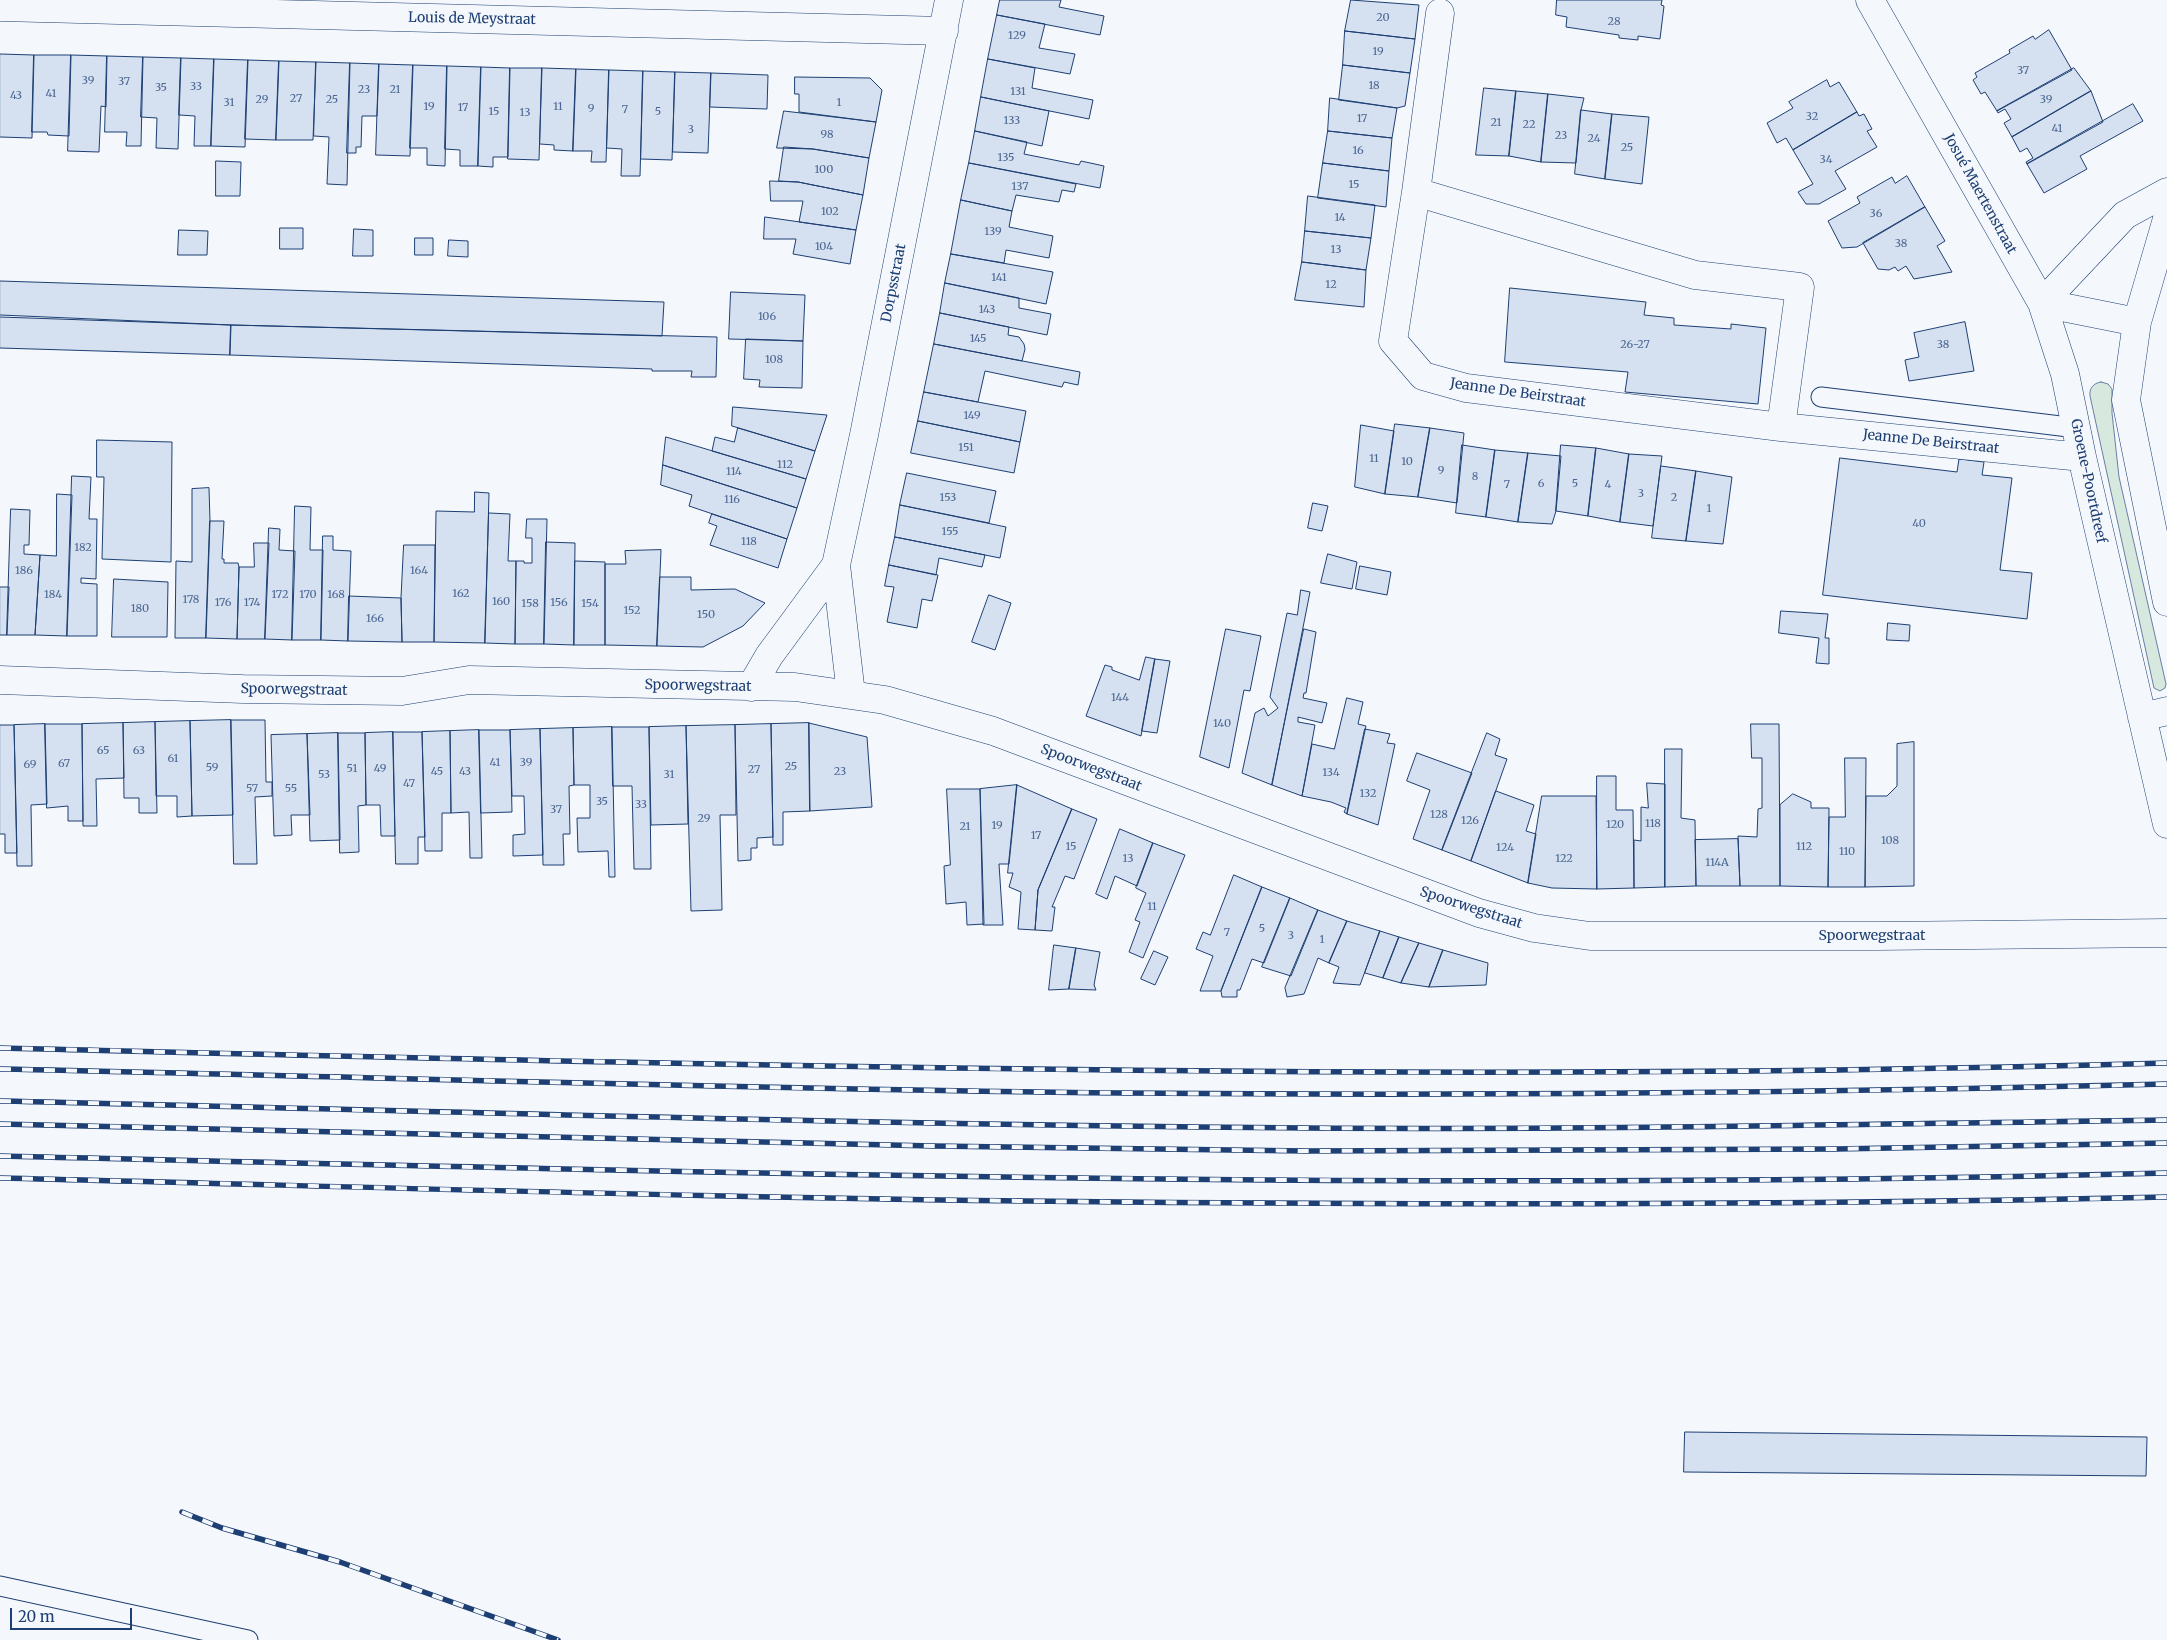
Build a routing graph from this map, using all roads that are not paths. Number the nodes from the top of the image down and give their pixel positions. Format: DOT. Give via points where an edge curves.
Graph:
graph roads {
  1 [pos="950,0"];
  2 [pos="1870,0"];
  3 [pos="0,7"];
  4 [pos="1440,13"];
  5 [pos="944,31"];
  6 [pos="1416,192"];
  7 [pos="2167,192"];
  8 [pos="2167,219"];
  9 [pos="2042,303"];
  10 [pos="2137,322"];
  11 [pos="1821,397"];
  12 [pos="1781,427"];
  13 [pos="2077,428"];
  14 [pos="2082,457"];
  15 [pos="836,565"];
  16 [pos="2167,602"];
  17 [pos="0,680"];
  18 [pos="750,687"];
  19 [pos="851,694"];
  20 [pos="2155,714"];
  21 [pos="2167,824"];
  22 [pos="2167,933"];
  23 [pos="0,1586"];
  24 [pos="248,1640"];
  1 -- 5 [label="street, Dorpsstraat"];
  2 -- 9 [label="street, Josué Maertenstraat"];
  3 -- 5 [label="street, Louis de Meystraat"];
  4 -- 6 [label="street, Jeanne De Beirstraat"];
  5 -- 15 [label="street, Dorpsstraat"];
  6 -- 12 [label="street" via="1695,275 1800,288"];
  6 -- 12 [label="street, Jeanne De Beirstraat" via="1393,341 1423,376 1466,388"];
  7 -- 9 [label="street" via="2125,215"];
  8 -- 10 [label="street"];
  9 -- 10 [label="street"];
  9 -- 13 [label="street, Groene-Poortdreef" via="2065,374"];
  10 -- 16 [label="street" via="2126,400"];
  11 -- 13 [label="lane"];
  12 -- 14 [label="street, Jeanne De Beirstraat"];
  13 -- 14 [label="street, Groene-Poortdreef"];
  14 -- 20 [label="street, Groene-Poortdreef"];
  15 -- 18 [label="street, Dorpsstraat"];
  15 -- 19 [label="street, Dorpsstraat"];
  17 -- 18 [label="street, Spoorwegstraat" via="402,691 469,680"];
  18 -- 19 [label="street, Spoorwegstraat" via="795,687"];
  19 -- 22 [label="street, Spoorwegstraat" via="885,700 993,731 1478,913 1534,928 1590,936"];
  20 -- 21 [label="street, Groene-Poortdreef"];
  23 -- 24 [label="lane"];
}
